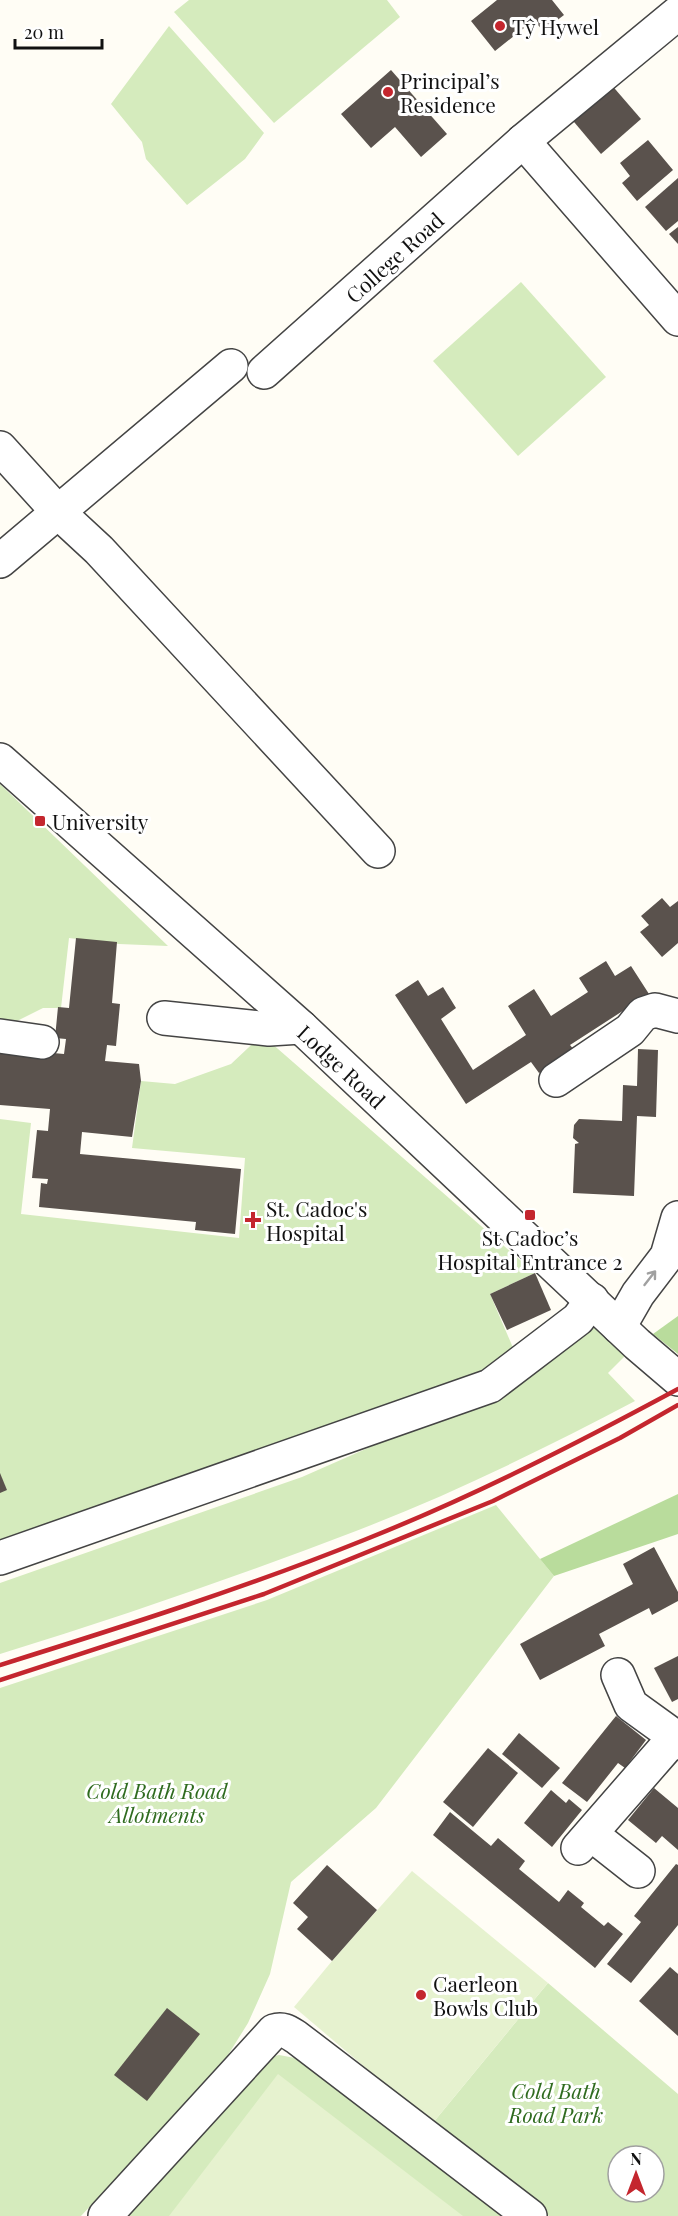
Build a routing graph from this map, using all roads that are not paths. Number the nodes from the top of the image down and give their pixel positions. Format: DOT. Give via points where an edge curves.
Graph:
graph roads {
  1 [pos="678,13"];
  2 [pos="523,141"];
  3 [pos="678,319"];
  4 [pos="231,366"];
  5 [pos="264,372"];
  6 [pos="0,448"];
  7 [pos="59,513"];
  8 [pos="0,561"];
  9 [pos="0,760"];
  10 [pos="378,851"];
  11 [pos="678,1016"];
  12 [pos="164,1018"];
  13 [pos="301,1027"];
  14 [pos="0,1036"];
  15 [pos="42,1042"];
  16 [pos="556,1080"];
  17 [pos="678,1218"];
  18 [pos="592,1300"];
  19 [pos="628,1335"];
  20 [pos="678,1379"];
  21 [pos="0,1558"];
  22 [pos="618,1675"];
  23 [pos="678,1740"];
  24 [pos="638,1872"];
  25 [pos="105,2216"];
  26 [pos="530,2216"];
  1 -- 2 [label="street, College Road"];
  2 -- 3 [label="street"];
  2 -- 5 [label="street, College Road"];
  4 -- 7 [label="street"];
  6 -- 7 [label="street"];
  7 -- 8 [label="street"];
  7 -- 10 [label="street" via="99,550"];
  9 -- 13 [label="street, Lodge Road"];
  11 -- 16 [label="street" via="655,1010 643,1014 630,1030"];
  12 -- 13 [label="street" via="269,1029"];
  13 -- 18 [label="street, Lodge Road"];
  14 -- 15 [label="street"];
  19 -- 17 [label="street, one-way" via="638,1294 667,1256"];
  18 -- 19 [label="street, Lodge Road"];
  18 -- 21 [label="street" via="578,1319 490,1386"];
  19 -- 20 [label="street, Lodge Road"];
  22 -- 23 [label="street" via="631,1706"];
  23 -- 24 [label="street" via="666,1747 585,1841"];
  25 -- 26 [label="street" via="274,2031 280,2029 296,2037"];
}
